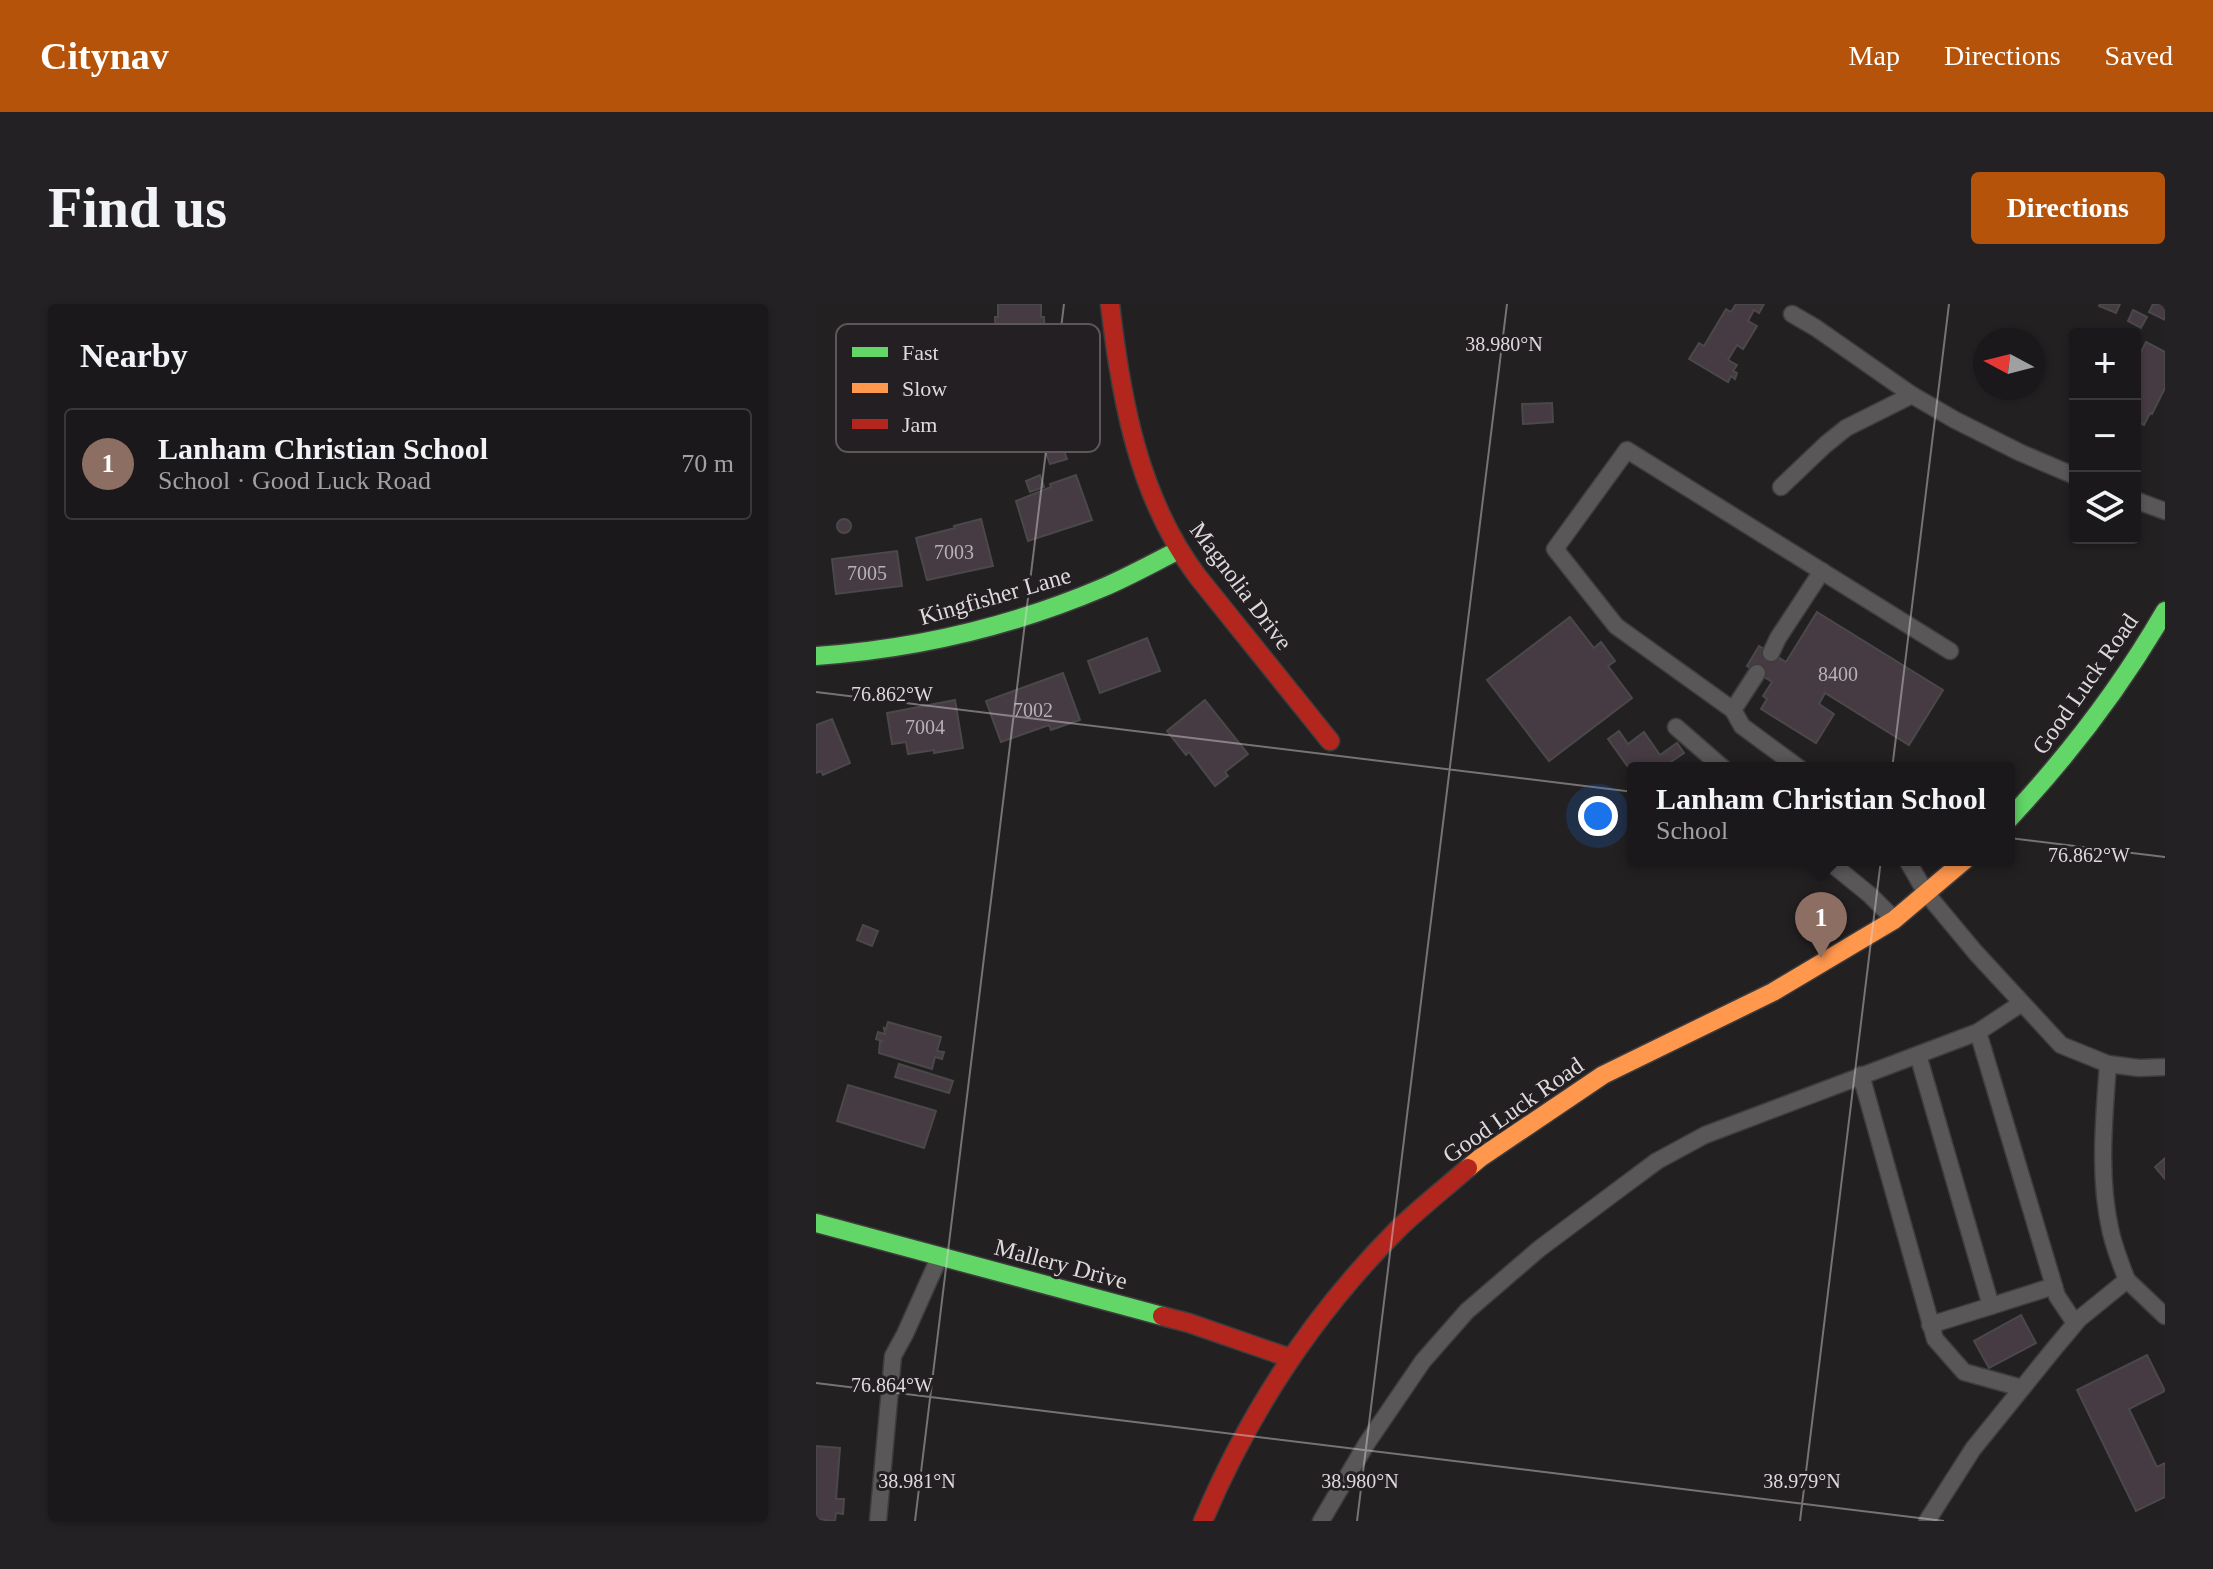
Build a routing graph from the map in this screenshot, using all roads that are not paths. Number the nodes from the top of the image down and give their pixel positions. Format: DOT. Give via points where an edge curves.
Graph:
graph roads {
  1 [pos="1110,304"];
  2 [pos="1792,314"];
  3 [pos="1912,395"];
  4 [pos="2069,473"];
  5 [pos="1781,487"];
  6 [pos="2141,502"];
  7 [pos="2165,511"];
  8 [pos="1179,550"];
  9 [pos="1822,571"];
  10 [pos="2165,611"];
  11 [pos="1950,651"];
  12 [pos="1771,653"];
  13 [pos="816,656"];
  14 [pos="1757,673"];
  15 [pos="1733,710"];
  16 [pos="1676,727"];
  17 [pos="1330,741"];
  18 [pos="1716,762"];
  19 [pos="1791,762"];
  20 [pos="2015,812"];
  21 [pos="1834,866"];
  22 [pos="1910,866"];
  23 [pos="1958,866"];
  24 [pos="1926,893"];
  25 [pos="1894,920"];
  26 [pos="2022,1003"];
  27 [pos="1978,1032"];
  28 [pos="1918,1055"];
  29 [pos="2108,1064"];
  30 [pos="2165,1067"];
  31 [pos="1861,1075"];
  32 [pos="816,1223"];
  33 [pos="940,1256"];
  34 [pos="2127,1280"];
  35 [pos="2054,1286"];
  36 [pos="1991,1306"];
  37 [pos="2165,1316"];
  38 [pos="2075,1323"];
  39 [pos="1930,1325"];
  40 [pos="1290,1358"];
  41 [pos="2022,1388"];
  42 [pos="878,1521"];
  43 [pos="1203,1521"];
  44 [pos="1321,1521"];
  45 [pos="1927,1521"];
  1 -- 8 [label="street, Magnolia Drive" via="1139,455"];
  2 -- 3 [label="lane"];
  3 -- 4 [label="lane"];
  3 -- 5 [label="lane" via="1846,428"];
  6 -- 7 [label="lane"];
  8 -- 13 [label="street, Kingfisher Lane" via="1105,587 1012,620 933,642"];
  8 -- 17 [label="street, Magnolia Drive"];
  9 -- 11 [label="lane"];
  9 -- 12 [label="lane"];
  9 -- 15 [label="lane" via="1627,450 1555,549 1616,626"];
  10 -- 20 [label="street, Good Luck Road" via="2074,746"];
  14 -- 15 [label="lane"];
  15 -- 19 [label="lane" via="1742,726"];
  16 -- 18 [label="lane"];
  21 -- 25 [label="lane"];
  22 -- 24 [label="lane"];
  23 -- 24 [label="street, Good Luck Road"];
  24 -- 25 [label="street, Good Luck Road"];
  24 -- 26 [label="lane"];
  25 -- 40 [label="street, Good Luck Road" via="1773,992 1603,1075 1480,1158 1400,1227 1331,1302"];
  26 -- 27 [label="lane"];
  26 -- 29 [label="lane" via="2061,1045"];
  27 -- 28 [label="lane"];
  27 -- 35 [label="lane"];
  28 -- 31 [label="lane"];
  28 -- 36 [label="lane"];
  29 -- 30 [label="lane"];
  29 -- 34 [label="lane" via="2103,1181 2110,1231"];
  31 -- 39 [label="lane"];
  31 -- 44 [label="lane" via="1680,1148 1539,1249 1467,1311 1423,1361"];
  32 -- 33 [label="street, Mallery Drive"];
  33 -- 40 [label="street, Mallery Drive" via="1189,1323"];
  33 -- 42 [label="lane" via="893,1356"];
  34 -- 37 [label="lane"];
  34 -- 38 [label="lane"];
  35 -- 36 [label="lane"];
  35 -- 38 [label="lane"];
  36 -- 39 [label="lane"];
  38 -- 41 [label="lane"];
  39 -- 41 [label="lane" via="1935,1339 1964,1372"];
  40 -- 43 [label="street, Good Luck Road"];
  41 -- 45 [label="lane" via="1973,1449"];
}
